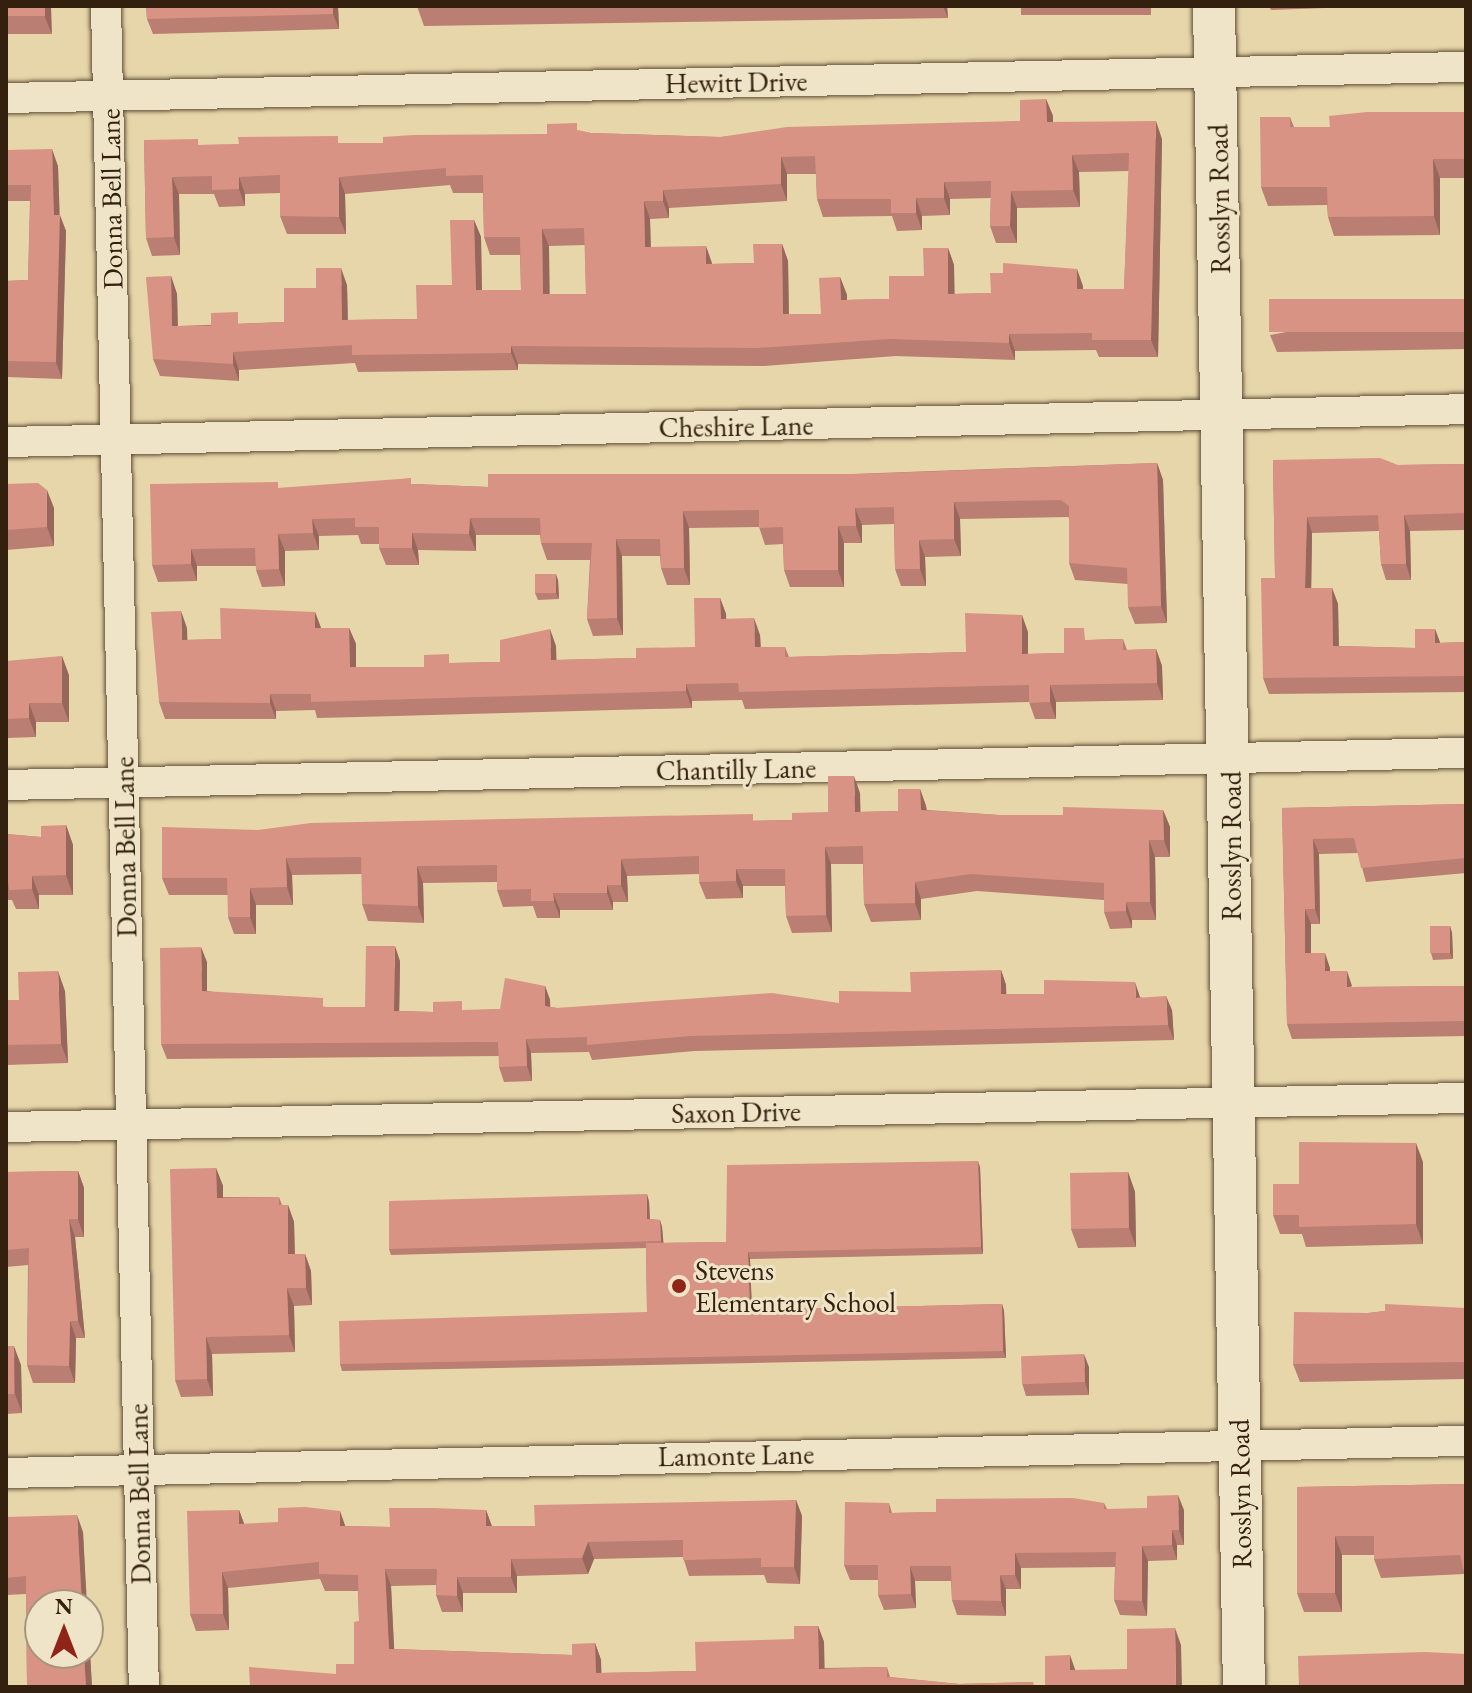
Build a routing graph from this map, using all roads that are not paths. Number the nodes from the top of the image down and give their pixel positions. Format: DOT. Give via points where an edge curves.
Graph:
graph roads {
  1 [pos="106,6"];
  2 [pos="1214,6"];
  3 [pos="1466,67"];
  4 [pos="1217,72"];
  5 [pos="108,95"];
  6 [pos="6,98"];
  7 [pos="1466,409"];
  8 [pos="1222,415"];
  9 [pos="116,439"];
  10 [pos="6,442"];
  11 [pos="1466,753"];
  12 [pos="1231,759"];
  13 [pos="124,782"];
  14 [pos="6,785"];
  15 [pos="1466,1098"];
  16 [pos="1232,1101"];
  17 [pos="130,1125"];
  18 [pos="6,1127"];
  19 [pos="1466,1441"];
  20 [pos="1239,1446"];
  21 [pos="138,1466"];
  22 [pos="6,1473"];
  23 [pos="144,1687"];
  24 [pos="1244,1687"];
  1 -- 5 [label="street, Donna Bell Lane"];
  2 -- 4 [label="street, Rosslyn Road"];
  3 -- 4 [label="street, Hewitt Drive"];
  4 -- 5 [label="street, Hewitt Drive"];
  4 -- 8 [label="street, Rosslyn Road"];
  5 -- 6 [label="street, Hewitt Drive"];
  5 -- 9 [label="street, Donna Bell Lane"];
  7 -- 8 [label="street, Cheshire Lane"];
  8 -- 9 [label="street, Cheshire Lane"];
  8 -- 12 [label="street, Rosslyn Road"];
  9 -- 10 [label="street, Cheshire Lane"];
  9 -- 13 [label="street, Donna Bell Lane"];
  11 -- 12 [label="street, Chantilly Lane"];
  12 -- 13 [label="street, Chantilly Lane"];
  12 -- 16 [label="street, Rosslyn Road"];
  13 -- 14 [label="street, Chantilly Lane"];
  13 -- 17 [label="street, Donna Bell Lane"];
  15 -- 16 [label="street, Saxon Drive"];
  16 -- 17 [label="street, Saxon Drive"];
  16 -- 20 [label="street, Rosslyn Road"];
  17 -- 18 [label="street, Saxon Drive"];
  17 -- 21 [label="street, Donna Bell Lane"];
  19 -- 20 [label="street, Lamonte Lane"];
  20 -- 21 [label="street, Lamonte Lane"];
  20 -- 24 [label="street, Rosslyn Road"];
  21 -- 22 [label="street, Lamonte Lane"];
  21 -- 23 [label="street, Donna Bell Lane"];
}
